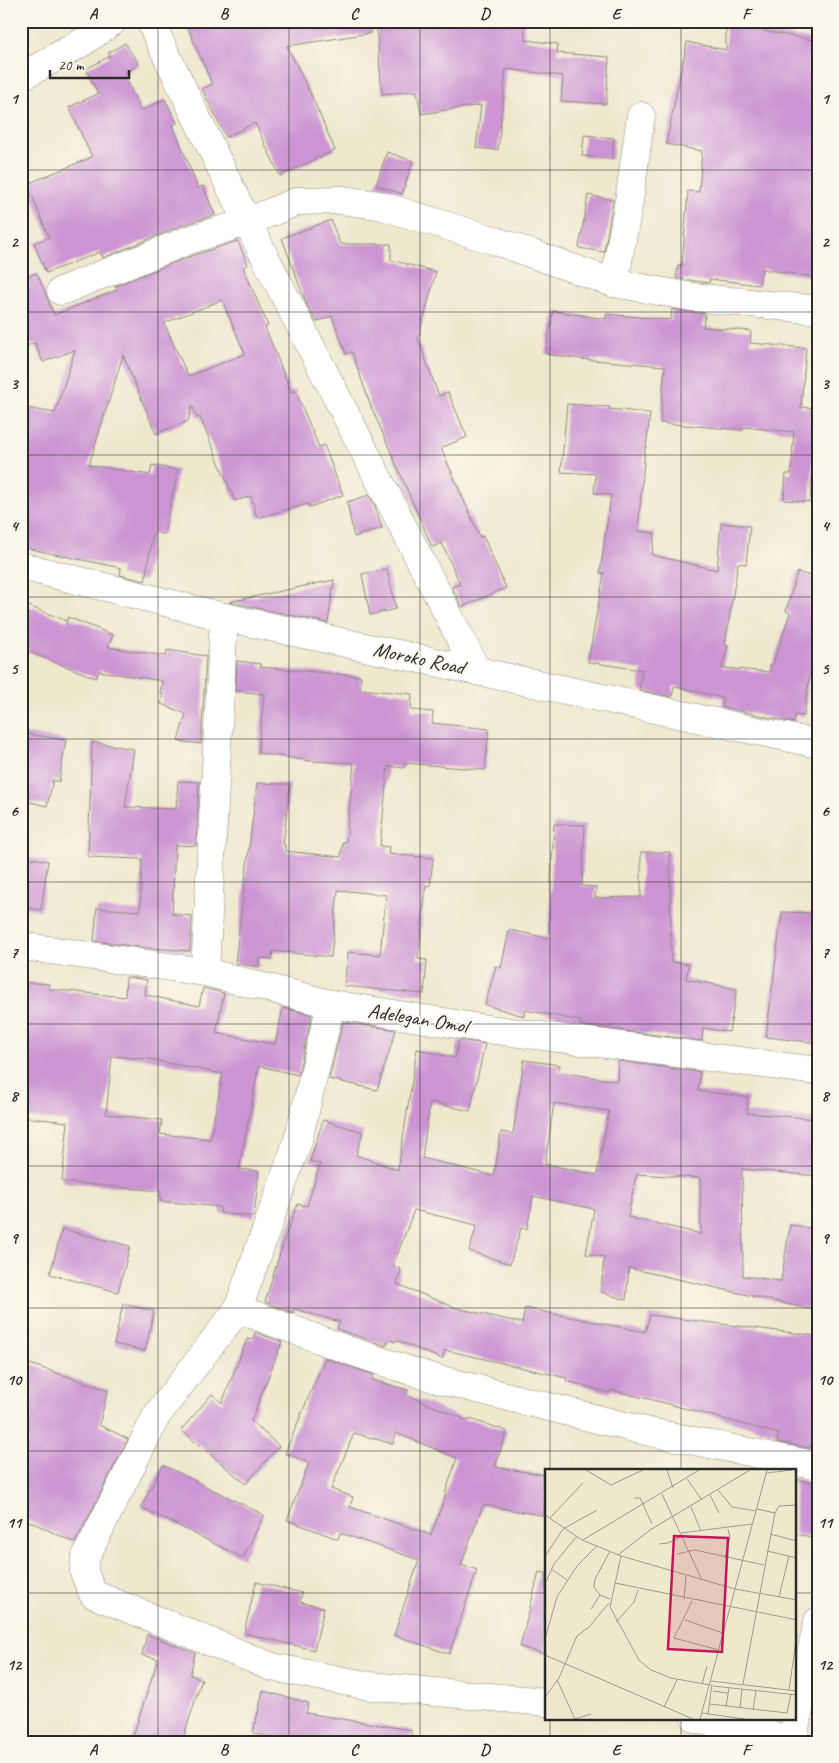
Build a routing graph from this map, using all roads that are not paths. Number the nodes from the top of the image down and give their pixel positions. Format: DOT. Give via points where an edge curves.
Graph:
graph roads {
  1 [pos="113,21"];
  2 [pos="150,21"];
  3 [pos="21,78"];
  4 [pos="641,116"];
  5 [pos="247,222"];
  6 [pos="614,283"];
  7 [pos="61,291"];
  8 [pos="817,306"];
  9 [pos="21,566"];
  10 [pos="224,617"];
  11 [pos="477,670"];
  12 [pos="818,744"];
  13 [pos="21,946"];
  14 [pos="205,972"];
  15 [pos="331,1004"];
  16 [pos="818,1071"];
  17 [pos="238,1309"];
  18 [pos="818,1466"];
  19 [pos="818,1621"];
  20 [pos="545,1702"];
  21 [pos="700,1720"];
  22 [pos="793,1741"];
  1 -- 3 [label="street"];
  2 -- 5 [label="street"];
  4 -- 6 [label="street"];
  5 -- 6 [label="street" via="298,200 341,200 379,205 496,241"];
  5 -- 7 [label="street" via="190,240"];
  5 -- 11 [label="street"];
  6 -- 8 [label="street" via="692,297"];
  9 -- 10 [label="street, Moroko Road"];
  10 -- 11 [label="street, Moroko Road"];
  10 -- 14 [label="street"];
  11 -- 12 [label="street, Moroko Road"];
  13 -- 14 [label="street, Adelegan Omol"];
  14 -- 15 [label="street, Adelegan Omol"];
  15 -- 16 [label="street, Adelegan Omol" via="487,1029"];
  15 -- 17 [label="street" via="298,1140"];
  17 -- 18 [label="street" via="433,1378 645,1431"];
  17 -- 20 [label="street" via="157,1415 85,1558 84,1572 93,1594 272,1667 370,1686"];
  19 -- 22 [label="street"];
  21 -- 22 [label="street"];
}
